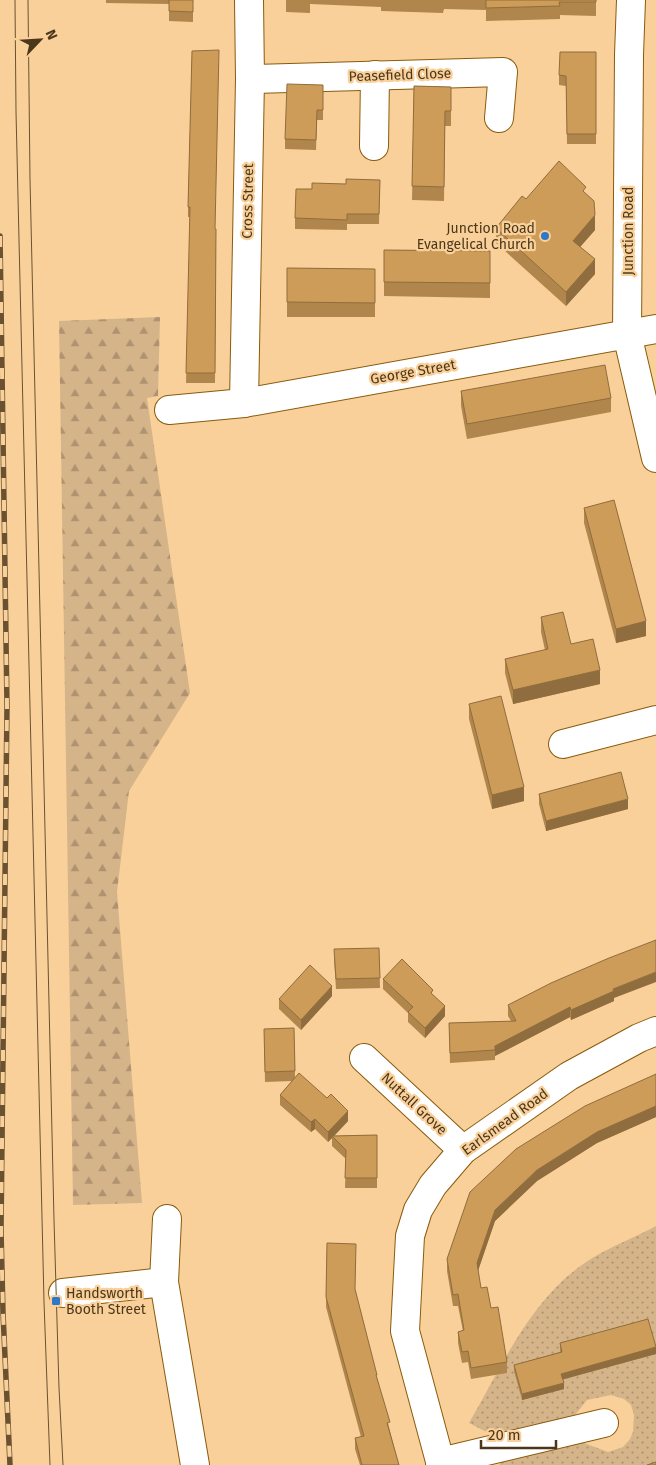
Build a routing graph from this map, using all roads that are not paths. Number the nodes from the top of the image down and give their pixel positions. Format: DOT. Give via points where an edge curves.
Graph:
graph roads {
  1 [pos="249,0"];
  2 [pos="631,0"];
  3 [pos="375,75"];
  4 [pos="250,79"];
  5 [pos="499,118"];
  6 [pos="374,146"];
  7 [pos="656,329"];
  8 [pos="627,334"];
  9 [pos="244,402"];
  10 [pos="169,410"];
  11 [pos="656,458"];
  12 [pos="656,720"];
  13 [pos="563,744"];
  14 [pos="656,1031"];
  15 [pos="364,1058"];
  16 [pos="463,1150"];
  17 [pos="167,1219"];
  18 [pos="164,1282"];
  19 [pos="63,1293"];
  20 [pos="604,1423"];
  21 [pos="440,1463"];
  22 [pos="195,1465"];
  1 -- 4 [label="street, Cross Street"];
  2 -- 8 [label="street, Junction Road"];
  3 -- 4 [label="street, Peasefield Close"];
  3 -- 5 [label="street, Peasefield Close" via="503,72"];
  3 -- 6 [label="street"];
  4 -- 9 [label="street, Cross Street"];
  7 -- 8 [label="street, George Street"];
  8 -- 9 [label="street, George Street"];
  8 -- 11 [label="street, Junction Road"];
  9 -- 10 [label="street, George Street"];
  12 -- 13 [label="street"];
  14 -- 16 [label="street, Earlsmead Road" via="569,1076"];
  15 -- 16 [label="street, Nuttall Grove"];
  16 -- 21 [label="street, Earlsmead Road" via="433,1185 418,1210 410,1236 406,1331"];
  17 -- 18 [label="street"];
  18 -- 19 [label="street"];
  18 -- 22 [label="street"];
  20 -- 21 [label="street"];
}
